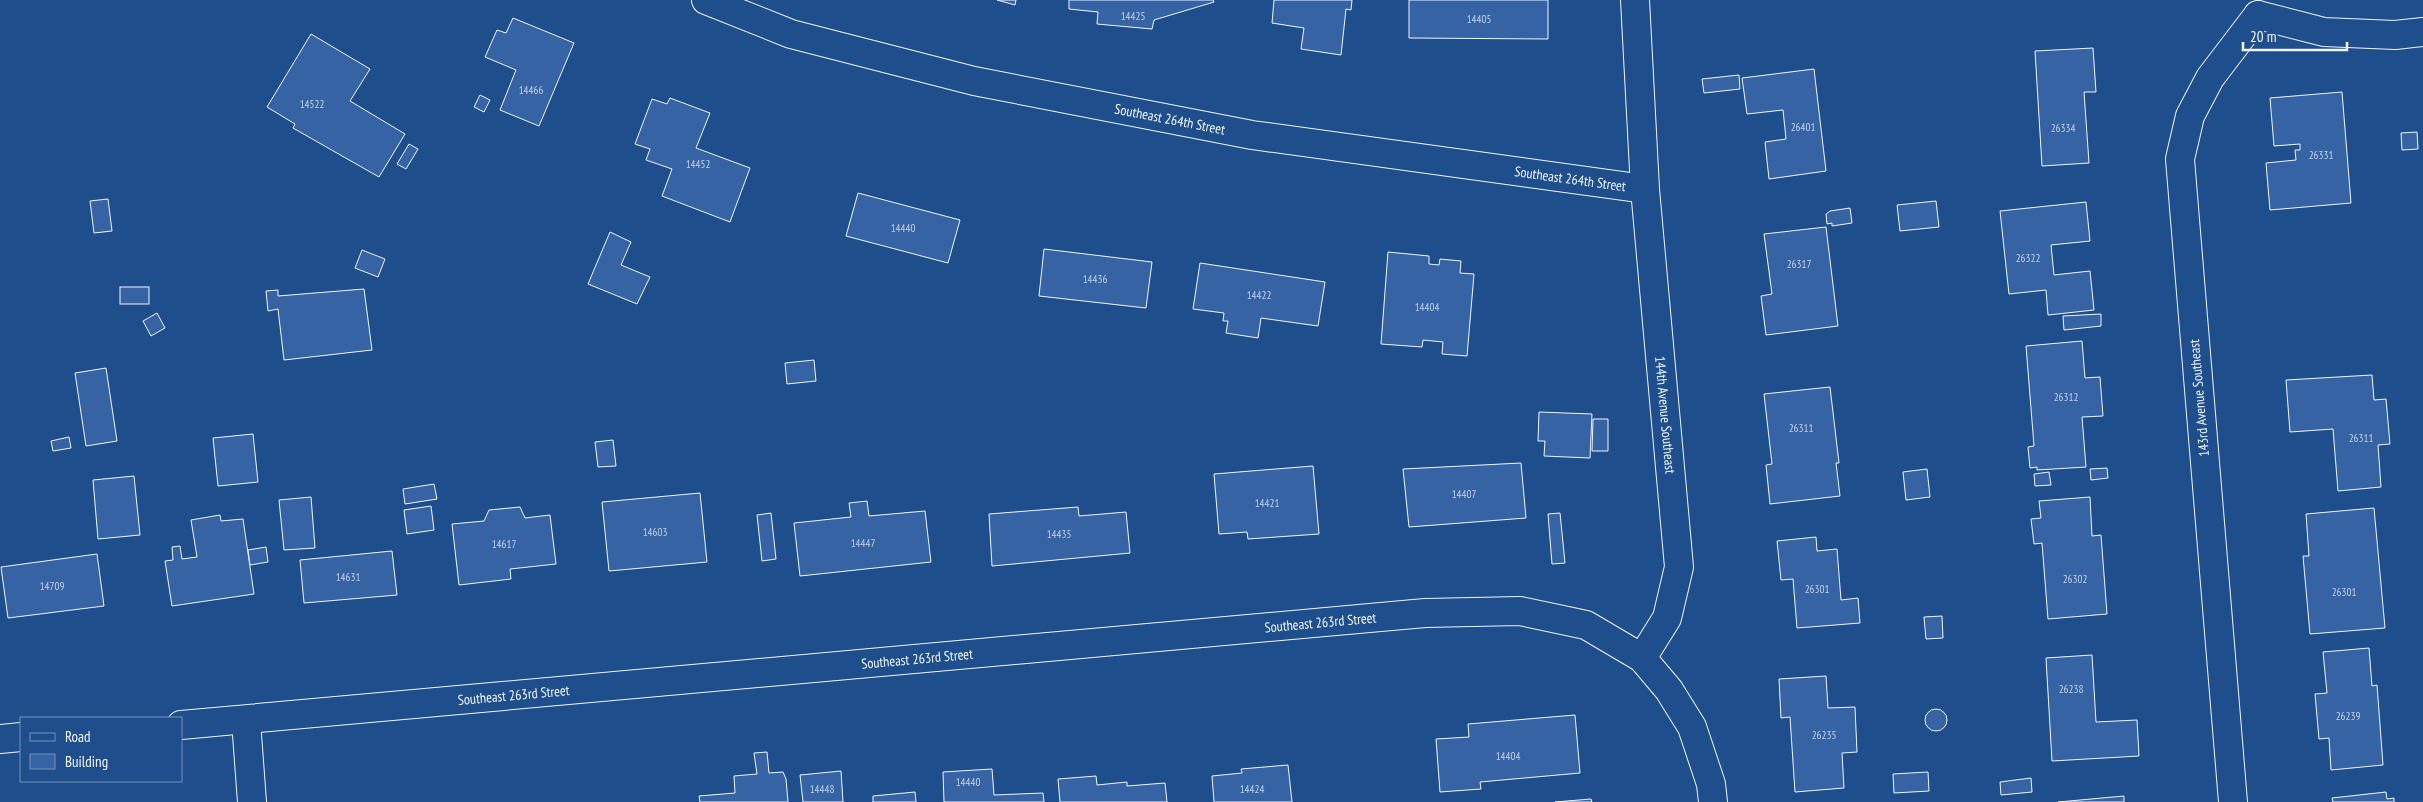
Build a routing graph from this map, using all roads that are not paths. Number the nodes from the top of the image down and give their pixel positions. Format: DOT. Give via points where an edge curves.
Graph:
graph roads {
  1 [pos="706,0"];
  2 [pos="1635,0"];
  3 [pos="2250,8"];
  4 [pos="2423,32"];
  5 [pos="1645,189"];
  6 [pos="1642,658"];
  7 [pos="246,721"];
  8 [pos="182,726"];
  9 [pos="20,737"];
  10 [pos="0,739"];
  11 [pos="252,802"];
  12 [pos="1713,802"];
  13 [pos="2233,802"];
  1 -- 5 [label="street, Southeast 264th Street" via="791,34 974,81 1252,135"];
  2 -- 5 [label="street, 144th Avenue Southeast"];
  3 -- 4 [label="street" via="2324,32 2395,35"];
  3 -- 13 [label="street, 143rd Avenue Southeast" via="2190,116 2180,159"];
  5 -- 6 [label="street, 144th Avenue Southeast" via="1678,567 1667,618"];
  6 -- 7 [label="street, Southeast 263rd Street" via="1586,625 1520,611 1425,613"];
  6 -- 12 [label="street" via="1669,690 1692,727 1711,784"];
  7 -- 8 [label="street, Southeast 263rd Street"];
  7 -- 11 [label="street"];
  9 -- 10 [label="street"];
}
